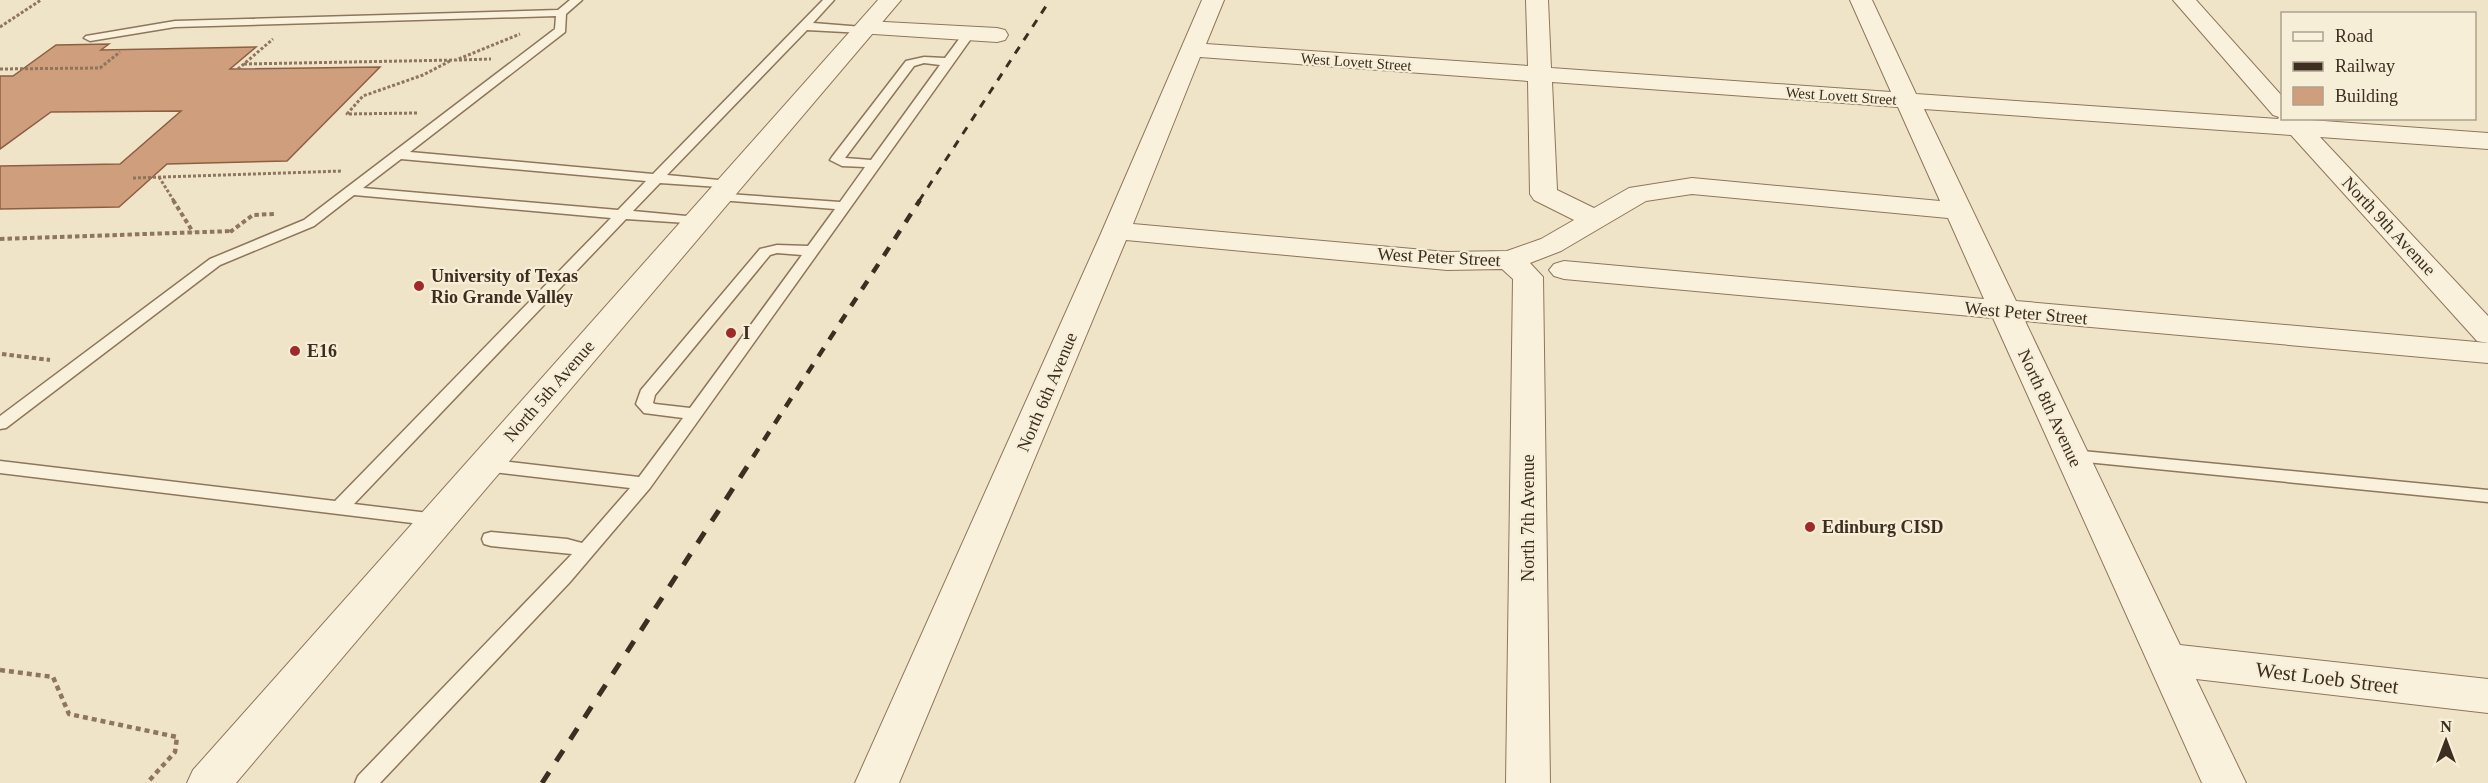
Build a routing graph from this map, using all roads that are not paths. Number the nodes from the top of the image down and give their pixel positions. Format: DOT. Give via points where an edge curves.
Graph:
graph roads {
  1 [pos="577,0"];
  2 [pos="829,0"];
  3 [pos="890,0"];
  4 [pos="1213,0"];
  5 [pos="1537,0"];
  6 [pos="1861,0"];
  7 [pos="2184,0"];
  8 [pos="561,13"];
  9 [pos="804,26"];
  10 [pos="864,29"];
  11 [pos="969,33"];
  12 [pos="998,35"];
  13 [pos="90,38"];
  14 [pos="1193,50"];
  15 [pos="949,62"];
  16 [pos="1542,75"];
  17 [pos="1908,101"];
  18 [pos="2281,109"];
  19 [pos="2281,119"];
  20 [pos="2291,120"];
  21 [pos="2299,120"];
  22 [pos="2488,141"];
  23 [pos="398,155"];
  24 [pos="874,164"];
  25 [pos="657,179"];
  26 [pos="724,190"];
  27 [pos="350,191"];
  28 [pos="844,206"];
  29 [pos="1960,211"];
  30 [pos="622,215"];
  31 [pos="1594,219"];
  32 [pos="697,221"];
  33 [pos="1117,231"];
  34 [pos="812,251"];
  35 [pos="1510,260"];
  36 [pos="1564,270"];
  37 [pos="2007,312"];
  38 [pos="2488,333"];
  39 [pos="2488,352"];
  40 [pos="694,414"];
  41 [pos="0,424"];
  42 [pos="2073,456"];
  43 [pos="485,465"];
  44 [pos="0,467"];
  45 [pos="644,484"];
  46 [pos="2488,496"];
  47 [pos="339,508"];
  48 [pos="437,520"];
  49 [pos="491,539"];
  50 [pos="585,551"];
  51 [pos="2166,659"];
  52 [pos="2488,696"];
  53 [pos="209,783"];
  54 [pos="366,783"];
  55 [pos="877,783"];
  56 [pos="1528,783"];
  57 [pos="2224,783"];
  1 -- 8 [label="lane"];
  2 -- 9 [label="lane"];
  3 -- 10 [label="street, North 5th Avenue"];
  4 -- 14 [label="street, North 6th Avenue"];
  5 -- 16 [label="street"];
  6 -- 17 [label="street, North 8th Avenue"];
  7 -- 18 [label="street, North 9th Avenue"];
  8 -- 13 [label="lane" via="175,24"];
  8 -- 23 [label="lane" via="561,30"];
  9 -- 10 [label="lane"];
  9 -- 25 [label="lane"];
  10 -- 11 [label="street"];
  10 -- 26 [label="street, North 5th Avenue"];
  11 -- 12 [label="street"];
  11 -- 15 [label="lane"];
  14 -- 16 [label="street, West Lovett Street"];
  14 -- 33 [label="street, North 6th Avenue"];
  15 -- 24 [label="lane"];
  15 -- 24 [label="lane" via="910,63 837,160"];
  16 -- 17 [label="street, West Lovett Street"];
  16 -- 31 [label="street" via="1544,194"];
  17 -- 19 [label="street, West Lovett Street"];
  17 -- 29 [label="street, North 8th Avenue"];
  20 -- 38 [label="street, North 9th Avenue"];
  21 -- 22 [label="street, West Lovett Street"];
  23 -- 25 [label="lane"];
  23 -- 27 [label="lane"];
  24 -- 28 [label="lane"];
  25 -- 26 [label="lane"];
  25 -- 30 [label="lane"];
  26 -- 28 [label="lane"];
  26 -- 32 [label="street, North 5th Avenue"];
  27 -- 30 [label="lane"];
  27 -- 41 [label="lane" via="309,223 215,261"];
  28 -- 34 [label="lane"];
  29 -- 31 [label="street, West Peter Street" via="1692,186 1639,194"];
  29 -- 37 [label="street, North 8th Avenue"];
  30 -- 32 [label="lane"];
  30 -- 47 [label="lane"];
  31 -- 35 [label="street, West Peter Street" via="1551,245"];
  32 -- 43 [label="street, North 5th Avenue"];
  33 -- 35 [label="street, West Peter Street" via="1447,261"];
  33 -- 55 [label="street, North 6th Avenue"];
  34 -- 40 [label="lane"];
  34 -- 40 [label="lane" via="765,252 646,394 644,404 650,409"];
  35 -- 56 [label="street, North 7th Avenue" via="1528,277"];
  36 -- 37 [label="street, West Peter Street"];
  37 -- 39 [label="street, West Peter Street"];
  37 -- 42 [label="street, North 8th Avenue"];
  40 -- 45 [label="lane"];
  42 -- 46 [label="lane"];
  42 -- 51 [label="street, North 8th Avenue"];
  43 -- 45 [label="lane"];
  43 -- 48 [label="street, North 5th Avenue"];
  44 -- 47 [label="lane"];
  45 -- 50 [label="lane"];
  47 -- 48 [label="lane"];
  48 -- 53 [label="street, North 5th Avenue"];
  49 -- 50 [label="lane"];
  50 -- 54 [label="lane"];
  51 -- 52 [label="street, West Loeb Street"];
  51 -- 57 [label="street, North 8th Avenue"];
}
